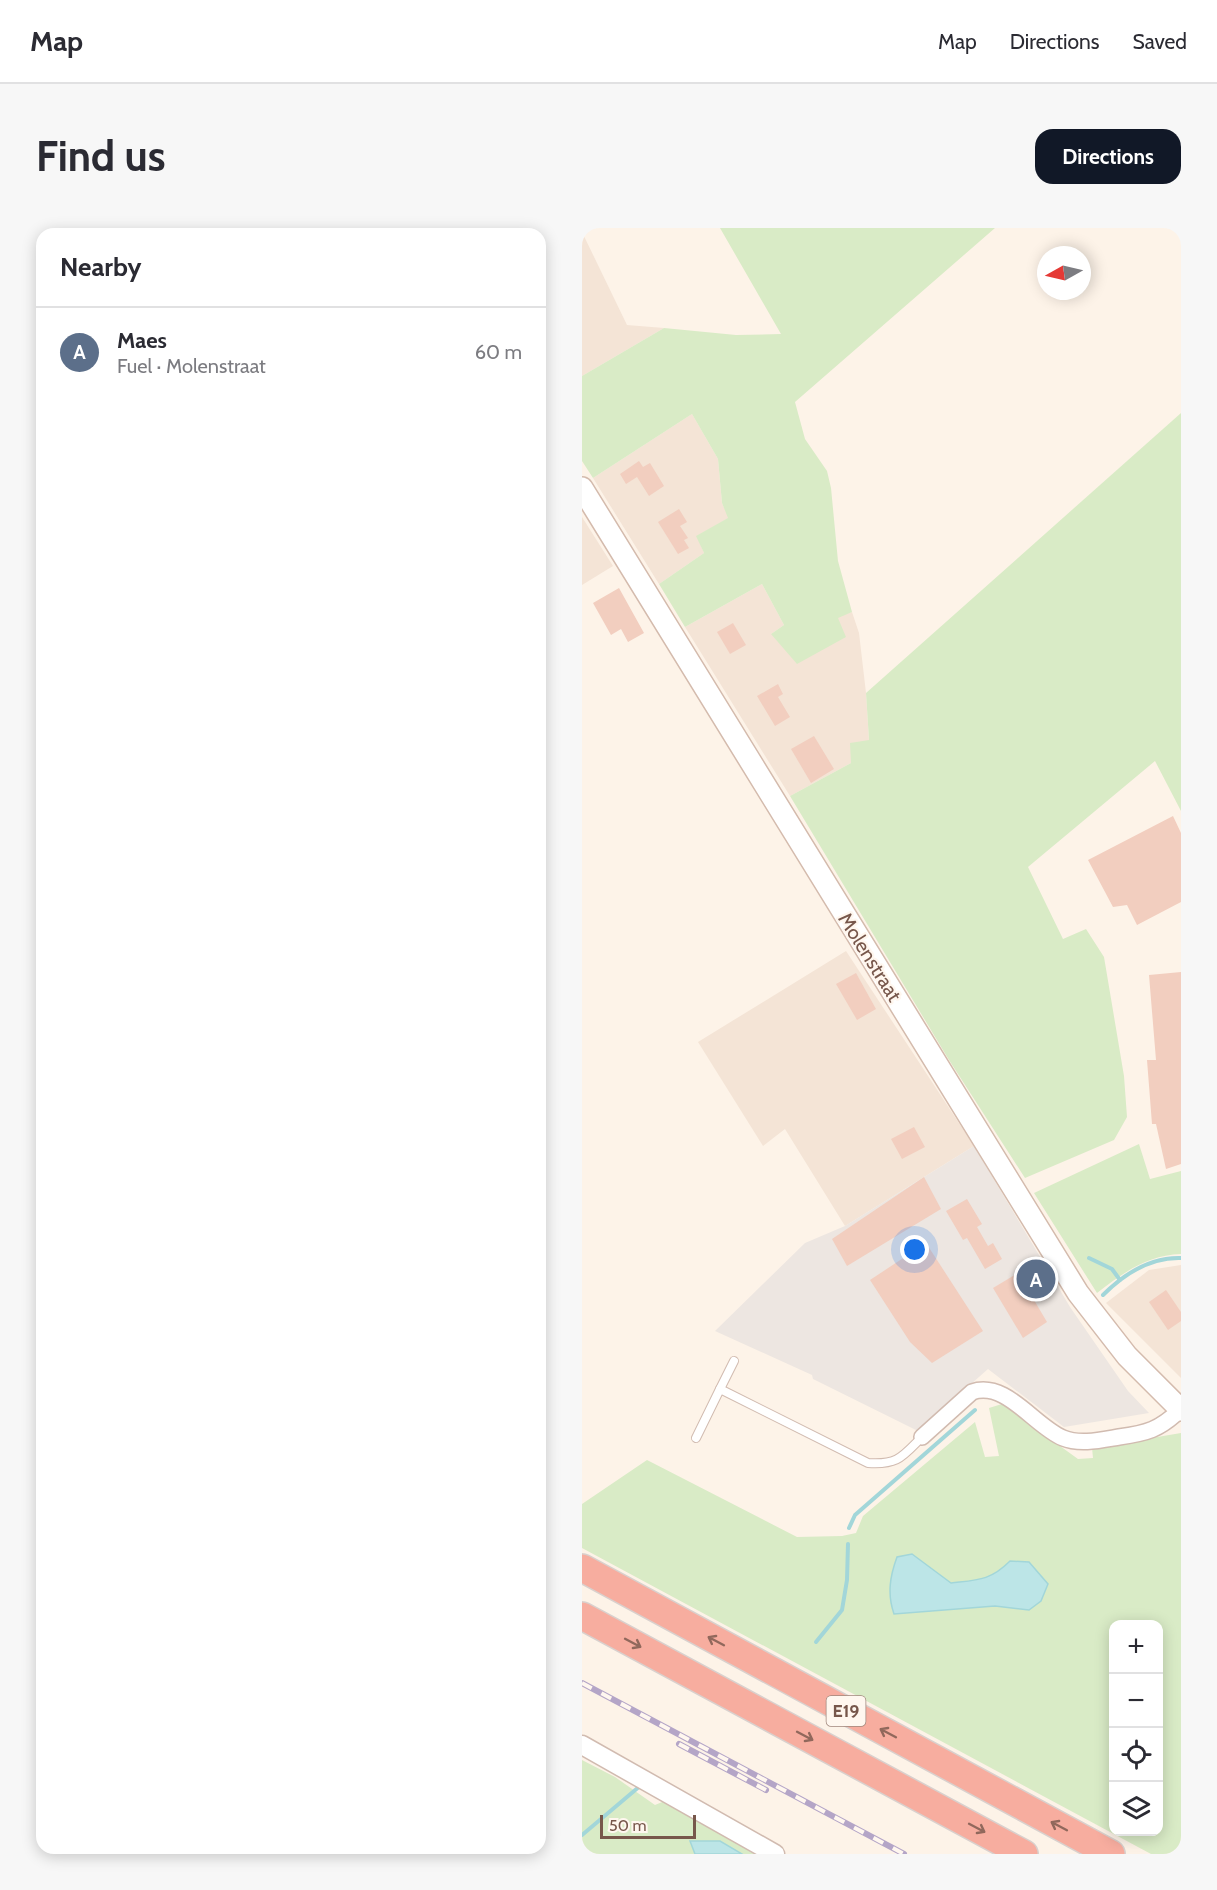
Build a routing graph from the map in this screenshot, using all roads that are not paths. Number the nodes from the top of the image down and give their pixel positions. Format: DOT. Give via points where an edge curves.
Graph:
graph roads {
  1 [pos="582,488"];
  2 [pos="734,1361"];
  3 [pos="720,1389"];
  4 [pos="1181,1410"];
  5 [pos="922,1437"];
  6 [pos="696,1438"];
  7 [pos="582,1568"];
  8 [pos="582,1616"];
  9 [pos="582,1745"];
  10 [pos="775,1854"];
  11 [pos="1024,1854"];
  12 [pos="1111,1854"];
  1 -- 4 [label="main road, Molenstraat" via="1078,1293 1127,1356"];
  2 -- 3 [label="lane"];
  3 -- 5 [label="lane" via="868,1462 888,1464 903,1456"];
  3 -- 6 [label="lane"];
  4 -- 5 [label="street, Molenstraat" via="1166,1425 1146,1433 1079,1442 1050,1431 1003,1395 982,1389 972,1392"];
  12 -- 7 [label="highway, E19, one-way"];
  8 -- 11 [label="highway, E19, one-way"];
  9 -- 10 [label="street"];
}
